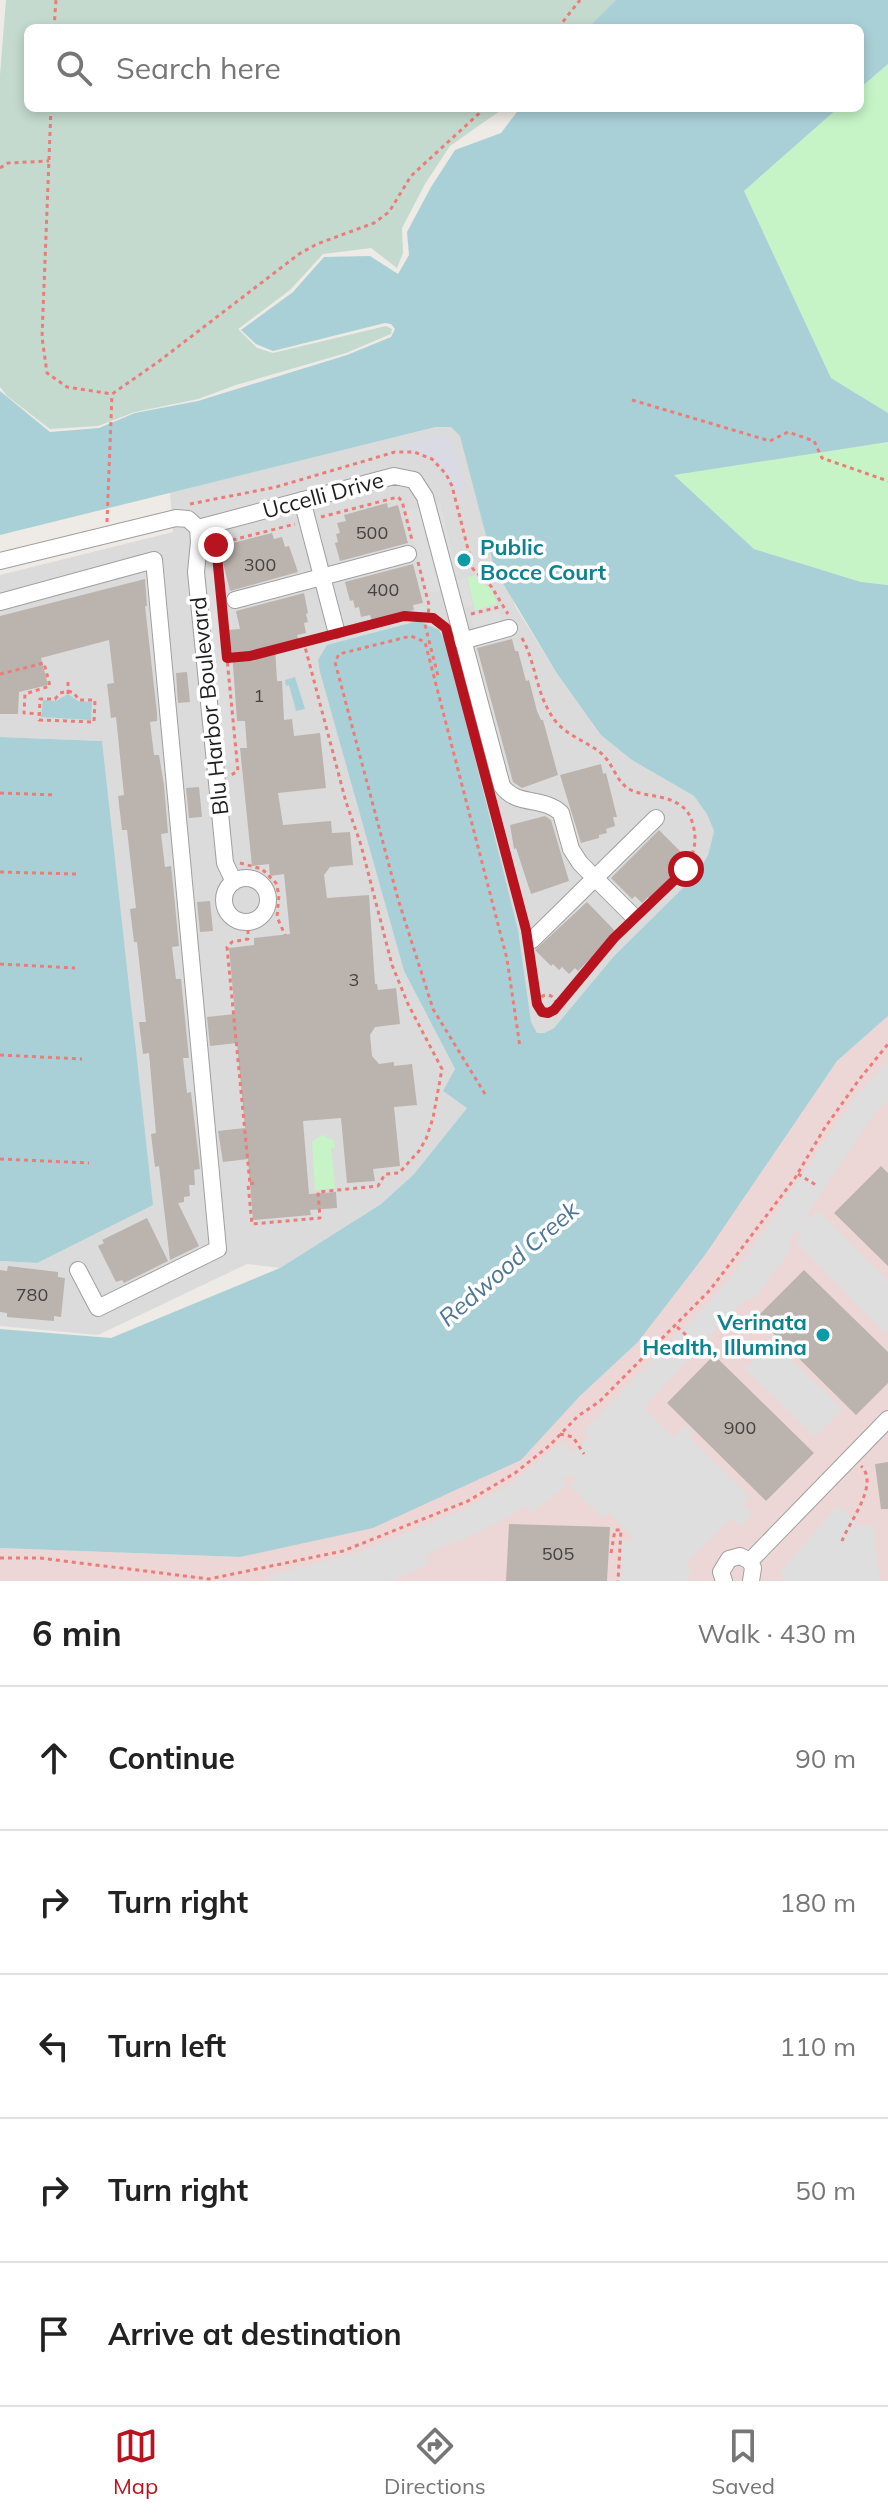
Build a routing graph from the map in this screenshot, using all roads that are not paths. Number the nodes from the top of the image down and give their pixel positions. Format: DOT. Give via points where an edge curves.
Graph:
graph roads {
  1 [pos="302,500"];
  2 [pos="205,530"];
  3 [pos="408,554"];
  4 [pos="0,561"];
  5 [pos="322,577"];
  6 [pos="235,600"];
  7 [pos="0,602"];
  8 [pos="512,625"];
  9 [pos="333,634"];
  10 [pos="462,641"];
  11 [pos="656,818"];
  12 [pos="595,877"];
  13 [pos="234,882"];
  14 [pos="632,915"];
  15 [pos="530,940"];
  16 [pos="78,1270"];
  17 [pos="888,1419"];
  18 [pos="750,1561"];
  19 [pos="724,1581"];
  20 [pos="751,1581"];
  1 -- 2 [label="street, Uccelli Drive"];
  1 -- 5 [label="street"];
  1 -- 10 [label="street, Uccelli Drive" via="394,476 414,480 425,497"];
  2 -- 4 [label="street" via="176,518"];
  2 -- 13 [label="street, Blu Harbor Boulevard" via="196,572 225,863"];
  3 -- 5 [label="street"];
  5 -- 6 [label="street"];
  5 -- 9 [label="street"];
  7 -- 16 [label="street" via="154,560 218,1249 98,1308"];
  8 -- 10 [label="street"];
  10 -- 12 [label="street, Uccelli Drive" via="502,786 515,799 545,803 561,813 571,849"];
  11 -- 12 [label="street"];
  12 -- 14 [label="street, Uccelli Drive"];
  12 -- 15 [label="street"];
  13 -- 13 [label="street" via="248,878 262,885 268,898 261,917 235,919 226,908 225,894"];
  17 -- 18 [label="street"];
  18 -- 19 [label="street" via="740,1556 729,1559 721,1572"];
  18 -- 20 [label="street"];
}
